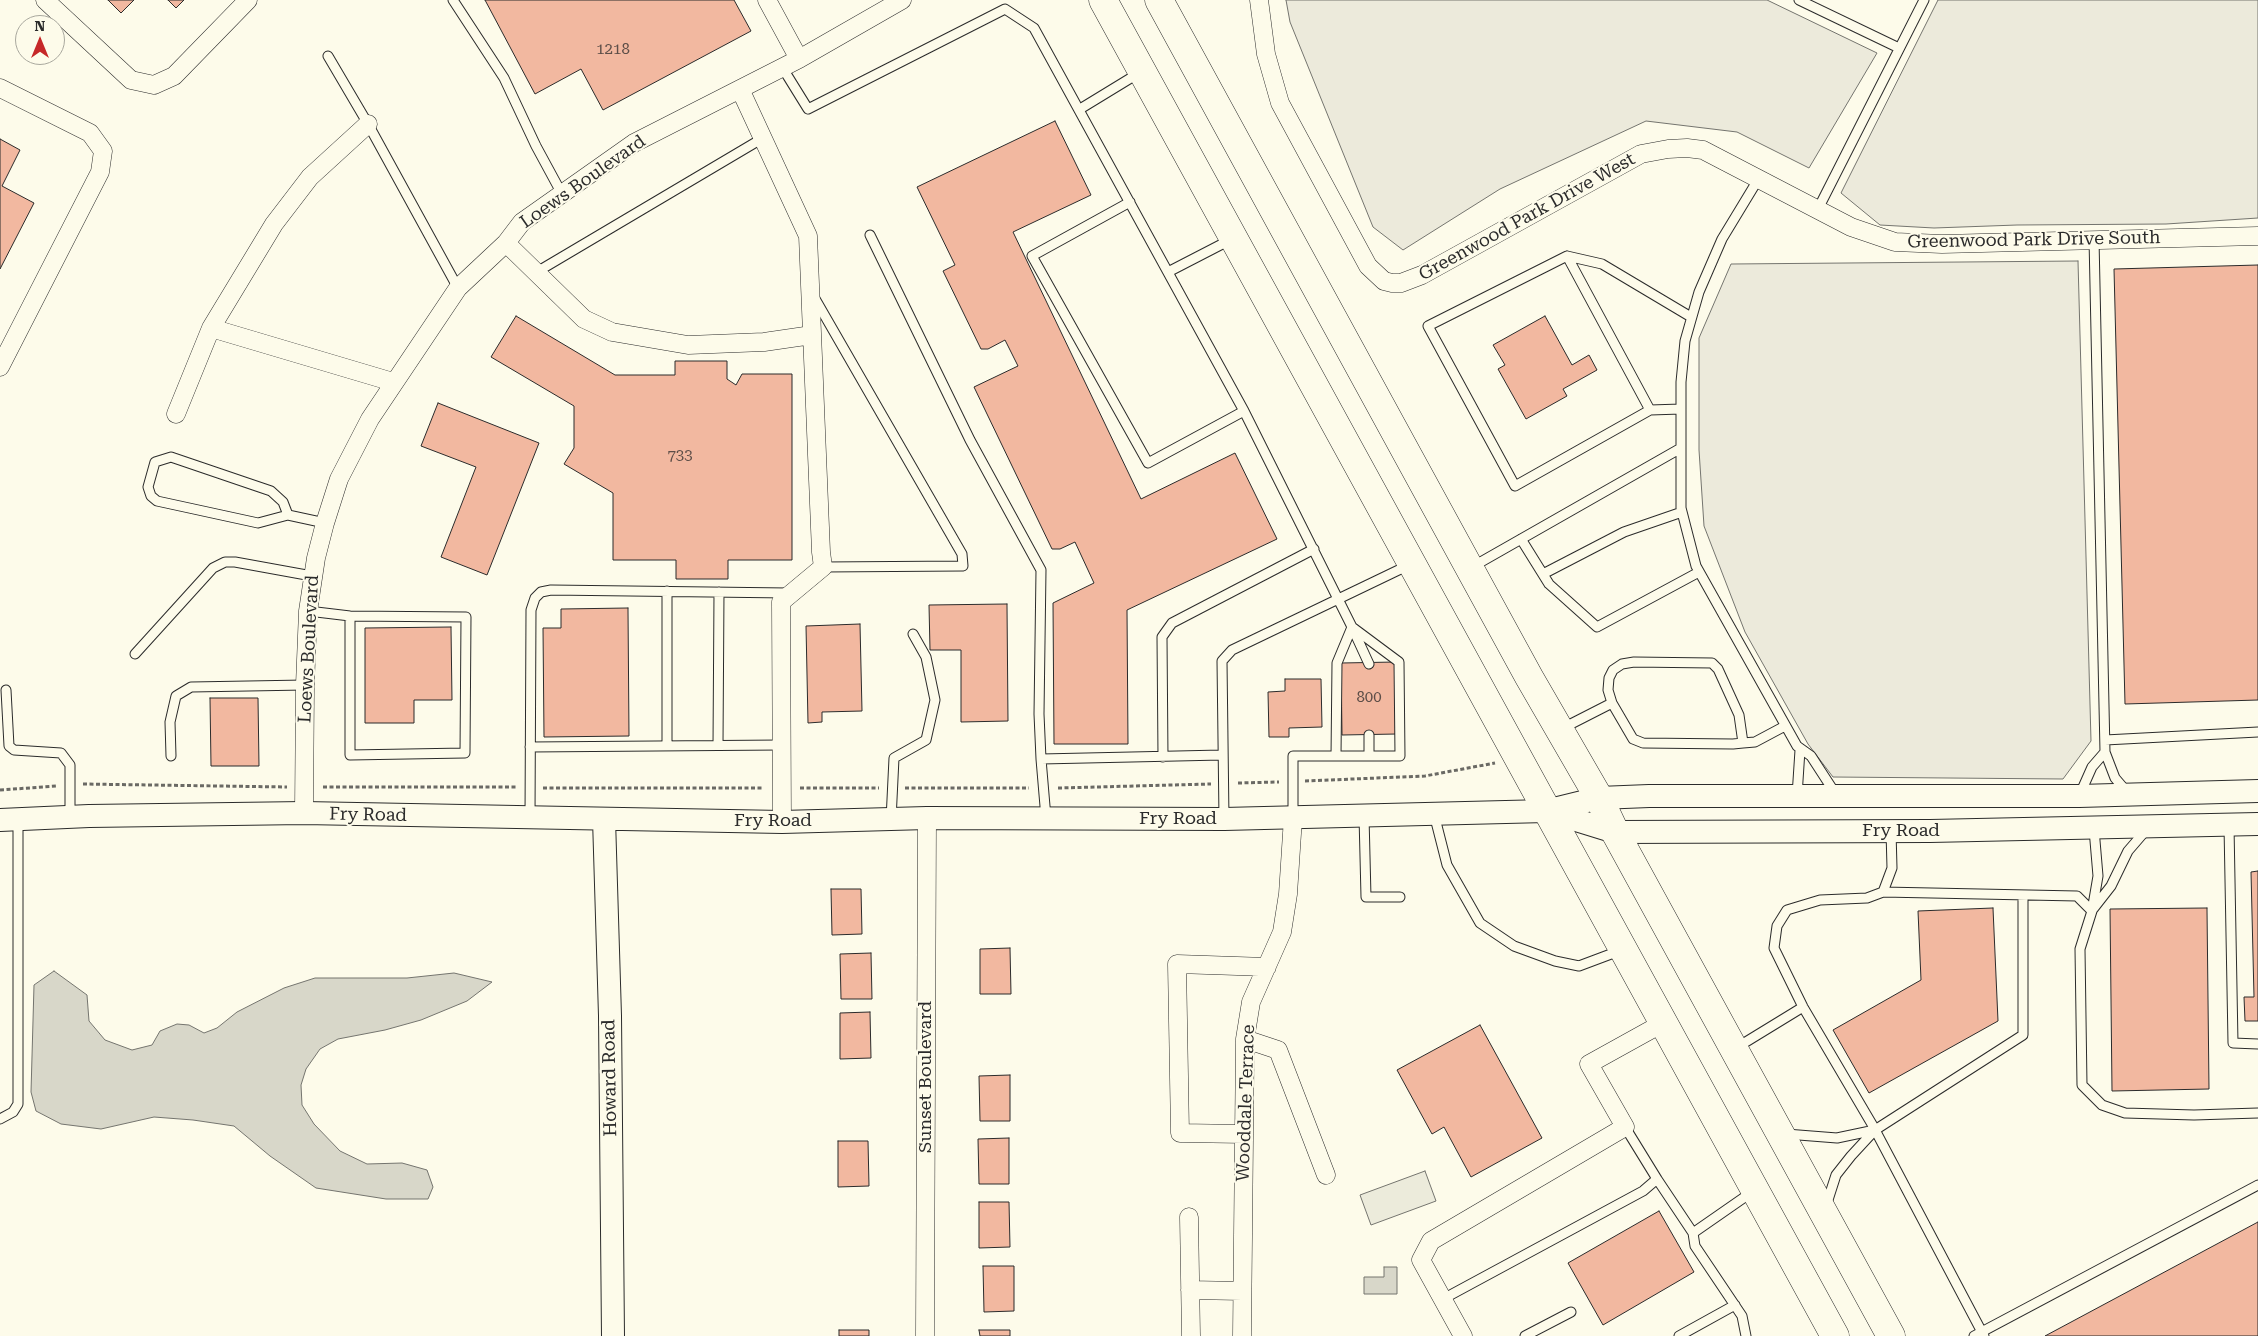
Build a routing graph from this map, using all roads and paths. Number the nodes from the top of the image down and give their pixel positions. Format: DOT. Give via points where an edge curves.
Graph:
graph roads {
  1 [pos="45,0"];
  2 [pos="248,0"];
  3 [pos="453,0"];
  4 [pos="767,0"];
  5 [pos="902,0"];
  6 [pos="1102,0"];
  7 [pos="1159,0"];
  8 [pos="1259,0"];
  9 [pos="1799,0"];
  10 [pos="1924,0"];
  11 [pos="1899,48"];
  12 [pos="328,56"];
  13 [pos="799,59"];
  14 [pos="782,67"];
  15 [pos="1142,71"];
  16 [pos="0,88"];
  17 [pos="740,89"];
  18 [pos="1080,109"];
  19 [pos="368,124"];
  20 [pos="762,138"];
  21 [pos="1758,178"];
  22 [pos="562,194"];
  23 [pos="1130,202"];
  24 [pos="1816,211"];
  25 [pos="870,235"];
  26 [pos="2258,236"];
  27 [pos="1233,238"];
  28 [pos="2094,239"];
  29 [pos="506,243"];
  30 [pos="1567,256"];
  31 [pos="1168,272"];
  32 [pos="535,273"];
  33 [pos="458,288"];
  34 [pos="810,290"];
  35 [pos="1691,317"];
  36 [pos="211,328"];
  37 [pos="812,335"];
  38 [pos="0,367"];
  39 [pos="393,382"];
  40 [pos="1650,410"];
  41 [pos="1681,410"];
  42 [pos="1244,411"];
  43 [pos="176,414"];
  44 [pos="1681,448"];
  45 [pos="1682,512"];
  46 [pos="288,515"];
  47 [pos="325,523"];
  48 [pos="1521,539"];
  49 [pos="1314,549"];
  50 [pos="1412,564"];
  51 [pos="823,567"];
  52 [pos="1470,568"];
  53 [pos="1699,572"];
  54 [pos="1543,574"];
  55 [pos="312,576"];
  56 [pos="667,591"];
  57 [pos="719,592"];
  58 [pos="794,593"];
  59 [pos="1338,598"];
  60 [pos="308,611"];
  61 [pos="350,616"];
  62 [pos="1352,626"];
  63 [pos="913,634"];
  64 [pos="135,654"];
  65 [pos="1369,664"];
  66 [pos="304,685"];
  67 [pos="6,690"];
  68 [pos="1612,703"];
  69 [pos="1785,726"];
  70 [pos="1558,731"];
  71 [pos="2258,732"];
  72 [pos="1369,735"];
  73 [pos="2105,740"];
  74 [pos="1743,743"];
  75 [pos="782,745"];
  76 [pos="667,746"];
  77 [pos="718,746"];
  78 [pos="530,747"];
  79 [pos="1800,750"];
  80 [pos="2105,752"];
  81 [pos="1222,755"];
  82 [pos="172,756"];
  83 [pos="1336,756"];
  84 [pos="1369,756"];
  85 [pos="1163,757"];
  86 [pos="1041,759"];
  87 [pos="1518,759"];
  88 [pos="1293,781"];
  89 [pos="71,784"];
  90 [pos="1223,784"];
  91 [pos="304,787"];
  92 [pos="530,787"];
  93 [pos="782,788"];
  94 [pos="892,788"];
  95 [pos="1042,788"];
  96 [pos="0,790"];
  97 [pos="2258,791"];
  98 [pos="2130,795"];
  99 [pos="1797,796"];
  100 [pos="2079,796"];
  101 [pos="1838,797"];
  102 [pos="1599,798"];
  103 [pos="1546,811"];
  104 [pos="304,813"];
  105 [pos="1434,814"];
  106 [pos="1364,816"];
  107 [pos="70,817"];
  108 [pos="530,818"];
  109 [pos="926,818"];
  110 [pos="1046,818"];
  111 [pos="1293,818"];
  112 [pos="9,819"];
  113 [pos="604,820"];
  114 [pos="891,820"];
  115 [pos="1224,820"];
  116 [pos="782,822"];
  117 [pos="2258,824"];
  118 [pos="2229,826"];
  119 [pos="2148,827"];
  120 [pos="2094,829"];
  121 [pos="1891,831"];
  122 [pos="1615,832"];
  123 [pos="1883,892"];
  124 [pos="2023,895"];
  125 [pos="1400,897"];
  126 [pos="2092,911"];
  127 [pos="1622,949"];
  128 [pos="1267,967"];
  129 [pos="1803,1007"];
  130 [pos="1663,1023"];
  131 [pos="1245,1039"];
  132 [pos="2258,1044"];
  133 [pos="1734,1050"];
  134 [pos="2258,1114"];
  135 [pos="0,1118"];
  136 [pos="1625,1127"];
  137 [pos="1875,1130"];
  138 [pos="1780,1133"];
  139 [pos="1244,1134"];
  140 [pos="1326,1175"];
  141 [pos="1657,1179"];
  142 [pos="2258,1185"];
  143 [pos="1755,1190"];
  144 [pos="1823,1213"];
  145 [pos="1189,1217"];
  146 [pos="1693,1233"];
  147 [pos="1190,1290"];
  148 [pos="1242,1291"];
  149 [pos="1443,1300"];
  150 [pos="1735,1305"];
  151 [pos="1571,1312"];
  152 [pos="1980,1335"];
  153 [pos="613,1336"];
  154 [pos="925,1336"];
  155 [pos="1191,1336"];
  156 [pos="1242,1336"];
  157 [pos="1463,1336"];
  158 [pos="1525,1336"];
  159 [pos="1679,1336"];
  160 [pos="1746,1336"];
  161 [pos="1835,1336"];
  162 [pos="1891,1336"];
  1 -- 2 [label="street" via="131,80 154,85 174,76"];
  3 -- 22 [label="lane" via="504,78"];
  4 -- 13 [label="street"];
  5 -- 13 [label="street, Loews Boulevard"];
  6 -- 15 [label="main road"];
  7 -- 52 [label="main road"];
  8 -- 21 [label="street, Greenwood Park Drive West" via="1266,54 1280,103 1368,266 1384,281 1401,283 1414,279 1633,158 1658,150 1703,150"];
  9 -- 11 [label="lane"];
  10 -- 11 [label="lane"];
  11 -- 24 [label="lane"];
  12 -- 19 [label="lane"];
  13 -- 14 [label="street, Loews Boulevard"];
  14 -- 17 [label="street, Loews Boulevard"];
  14 -- 18 [label="lane" via="808,108 1005,9 1034,28"];
  15 -- 18 [label="lane"];
  15 -- 27 [label="main road"];
  16 -- 38 [label="street" via="90,133 103,150 100,172"];
  17 -- 20 [label="street"];
  17 -- 22 [label="street, Loews Boulevard" via="634,143"];
  18 -- 23 [label="lane"];
  19 -- 33 [label="lane"];
  19 -- 36 [label="street" via="310,177 274,224"];
  20 -- 32 [label="lane"];
  20 -- 34 [label="street" via="808,236"];
  21 -- 24 [label="street, Greenwood Park Drive West"];
  21 -- 35 [label="lane" via="1722,239"];
  22 -- 29 [label="street, Loews Boulevard" via="522,222"];
  23 -- 31 [label="lane"];
  23 -- 42 [label="lane" via="1032,256 1148,463"];
  24 -- 28 [label="street, Greenwood Park Drive South" via="1851,228 1895,242 1942,244"];
  25 -- 86 [label="lane" via="970,440 1041,570"];
  26 -- 28 [label="street, Greenwood Park Drive South"];
  27 -- 31 [label="lane"];
  27 -- 50 [label="main road"];
  28 -- 73 [label="lane"];
  29 -- 32 [label="street"];
  29 -- 33 [label="street, Loews Boulevard"];
  30 -- 35 [label="lane" via="1602,264"];
  30 -- 40 [label="lane"];
  30 -- 40 [label="lane" via="1428,326 1515,486"];
  31 -- 42 [label="lane"];
  32 -- 37 [label="street" via="584,319 612,332 688,345 764,342"];
  33 -- 39 [label="street, Loews Boulevard"];
  34 -- 37 [label="street"];
  34 -- 51 [label="lane" via="962,554 963,566"];
  35 -- 41 [label="lane" via="1685,342"];
  36 -- 39 [label="street"];
  36 -- 43 [label="street"];
  37 -- 51 [label="street"];
  39 -- 47 [label="street, Loews Boulevard" via="338,479"];
  40 -- 41 [label="lane"];
  41 -- 44 [label="lane"];
  42 -- 49 [label="lane"];
  44 -- 45 [label="lane"];
  44 -- 48 [label="lane"];
  45 -- 53 [label="lane"];
  45 -- 54 [label="lane" via="1624,532"];
  46 -- 46 [label="lane" via="258,523 157,501 148,487 155,462 171,457 271,491 283,502"];
  46 -- 47 [label="lane"];
  47 -- 55 [label="street, Loews Boulevard"];
  48 -- 52 [label="lane"];
  48 -- 54 [label="lane"];
  49 -- 59 [label="lane"];
  49 -- 85 [label="lane" via="1172,623 1162,637"];
  50 -- 59 [label="lane"];
  50 -- 87 [label="main road"];
  51 -- 58 [label="street"];
  52 -- 70 [label="main road"];
  53 -- 54 [label="lane" via="1597,627 1549,584"];
  53 -- 69 [label="lane"];
  55 -- 60 [label="street, Loews Boulevard"];
  55 -- 64 [label="lane" via="225,562 213,568"];
  56 -- 57 [label="lane"];
  56 -- 76 [label="lane"];
  56 -- 78 [label="lane" via="550,590 535,598 531,610"];
  57 -- 58 [label="lane"];
  57 -- 77 [label="lane"];
  58 -- 75 [label="street" via="781,602"];
  59 -- 62 [label="lane"];
  59 -- 81 [label="lane" via="1232,650 1222,661"];
  60 -- 61 [label="lane"];
  60 -- 66 [label="street, Loews Boulevard"];
  61 -- 61 [label="lane" via="466,617 466,753 350,755"];
  62 -- 65 [label="lane"];
  62 -- 83 [label="lane" via="1337,663"];
  62 -- 84 [label="lane" via="1399,662 1400,756"];
  63 -- 94 [label="lane" via="926,657 935,700 926,740 894,758"];
  66 -- 82 [label="lane" via="191,687 176,696 170,722"];
  66 -- 91 [label="street, Loews Boulevard"];
  67 -- 89 [label="lane" via="9,746 14,750 61,753 70,765"];
  68 -- 70 [label="lane"];
  68 -- 74 [label="lane" via="1633,738 1643,744"];
  68 -- 74 [label="lane" via="1609,678 1613,670 1622,664 1712,662 1739,715"];
  69 -- 74 [label="lane" via="1755,742"];
  69 -- 79 [label="lane"];
  70 -- 102 [label="main road"];
  71 -- 73 [label="lane"];
  72 -- 84 [label="lane"];
  73 -- 80 [label="lane"];
  75 -- 77 [label="lane"];
  75 -- 93 [label="street"];
  76 -- 77 [label="lane"];
  76 -- 78 [label="lane"];
  78 -- 92 [label="lane"];
  79 -- 99 [label="lane"];
  79 -- 101 [label="lane" via="1811,756"];
  80 -- 98 [label="lane" via="2115,778"];
  80 -- 100 [label="lane" via="2092,767"];
  81 -- 85 [label="lane"];
  81 -- 90 [label="lane"];
  83 -- 84 [label="lane"];
  83 -- 88 [label="lane" via="1293,756"];
  85 -- 86 [label="lane"];
  86 -- 95 [label="lane"];
  87 -- 88 [label="path" via="1425,776"];
  87 -- 103 [label="main road"];
  88 -- 90 [label="path"];
  88 -- 111 [label="lane"];
  89 -- 91 [label="path"];
  89 -- 96 [label="path"];
  89 -- 107 [label="lane"];
  90 -- 95 [label="path"];
  90 -- 115 [label="lane"];
  91 -- 92 [label="path"];
  91 -- 104 [label="street, Loews Boulevard"];
  92 -- 93 [label="path"];
  92 -- 108 [label="lane"];
  93 -- 94 [label="path"];
  93 -- 116 [label="street"];
  94 -- 95 [label="path"];
  94 -- 114 [label="lane"];
  95 -- 110 [label="lane"];
  97 -- 98 [label="street, Fry Road"];
  98 -- 100 [label="street, Fry Road"];
  99 -- 101 [label="street, Fry Road"];
  99 -- 102 [label="street, Fry Road"];
  100 -- 101 [label="street, Fry Road"];
  102 -- 103 [label="street, Fry Road"];
  102 -- 122 [label="main road"];
  103 -- 105 [label="street, Fry Road"];
  103 -- 122 [label="street, Fry Road"];
  103 -- 127 [label="main road"];
  104 -- 107 [label="street, Fry Road"];
  104 -- 108 [label="street, Fry Road"];
  105 -- 106 [label="street, Fry Road"];
  105 -- 127 [label="lane" via="1447,865 1480,923 1514,946 1580,966"];
  106 -- 111 [label="street, Fry Road"];
  106 -- 125 [label="lane" via="1366,897"];
  107 -- 112 [label="street, Fry Road"];
  108 -- 113 [label="street, Fry Road"];
  109 -- 110 [label="street, Fry Road"];
  109 -- 114 [label="street, Fry Road"];
  109 -- 154 [label="street, Sunset Boulevard"];
  110 -- 115 [label="street, Fry Road"];
  111 -- 115 [label="street, Fry Road"];
  111 -- 128 [label="street, Wooddale Terrace" via="1282,932"];
  112 -- 135 [label="lane" via="18,1104 13,1112"];
  113 -- 116 [label="street, Fry Road"];
  113 -- 153 [label="street, Howard Road" via="610,1016"];
  114 -- 116 [label="street, Fry Road"];
  117 -- 118 [label="street, Fry Road"];
  118 -- 119 [label="street, Fry Road"];
  118 -- 132 [label="lane" via="2233,1043"];
  119 -- 120 [label="street, Fry Road"];
  119 -- 126 [label="lane" via="2128,851 2111,886"];
  120 -- 121 [label="street, Fry Road"];
  120 -- 126 [label="lane" via="2098,876"];
  121 -- 122 [label="street, Fry Road"];
  121 -- 123 [label="lane" via="1892,868"];
  122 -- 133 [label="main road"];
  123 -- 124 [label="lane"];
  123 -- 129 [label="lane" via="1867,898 1820,900 1787,910 1777,926 1774,948"];
  124 -- 126 [label="lane" via="2077,896"];
  124 -- 137 [label="lane" via="2023,1034"];
  126 -- 134 [label="lane" via="2080,949 2082,1085 2102,1104 2125,1114"];
  127 -- 130 [label="main road"];
  128 -- 131 [label="street, Wooddale Terrace" via="1251,1002"];
  128 -- 139 [label="street" via="1177,964 1180,1133"];
  129 -- 133 [label="lane"];
  129 -- 137 [label="lane"];
  130 -- 136 [label="street" via="1589,1064"];
  130 -- 143 [label="main road"];
  131 -- 139 [label="street, Wooddale Terrace"];
  131 -- 140 [label="street" via="1278,1050"];
  133 -- 138 [label="main road"];
  136 -- 141 [label="lane"];
  136 -- 149 [label="street" via="1431,1241 1421,1260"];
  137 -- 138 [label="lane" via="1838,1138"];
  137 -- 144 [label="lane" via="1836,1175"];
  137 -- 152 [label="lane"];
  138 -- 144 [label="main road"];
  139 -- 148 [label="street, Wooddale Terrace"];
  141 -- 146 [label="lane"];
  141 -- 149 [label="lane" via="1643,1191"];
  142 -- 152 [label="lane"];
  143 -- 146 [label="lane"];
  143 -- 161 [label="main road"];
  144 -- 162 [label="main road"];
  145 -- 147 [label="street"];
  146 -- 150 [label="lane" via="1695,1246"];
  147 -- 148 [label="street"];
  147 -- 155 [label="street"];
  148 -- 156 [label="street, Wooddale Terrace"];
  149 -- 157 [label="street"];
  150 -- 159 [label="lane"];
  150 -- 160 [label="lane" via="1742,1316"];
  151 -- 158 [label="lane"];
}
